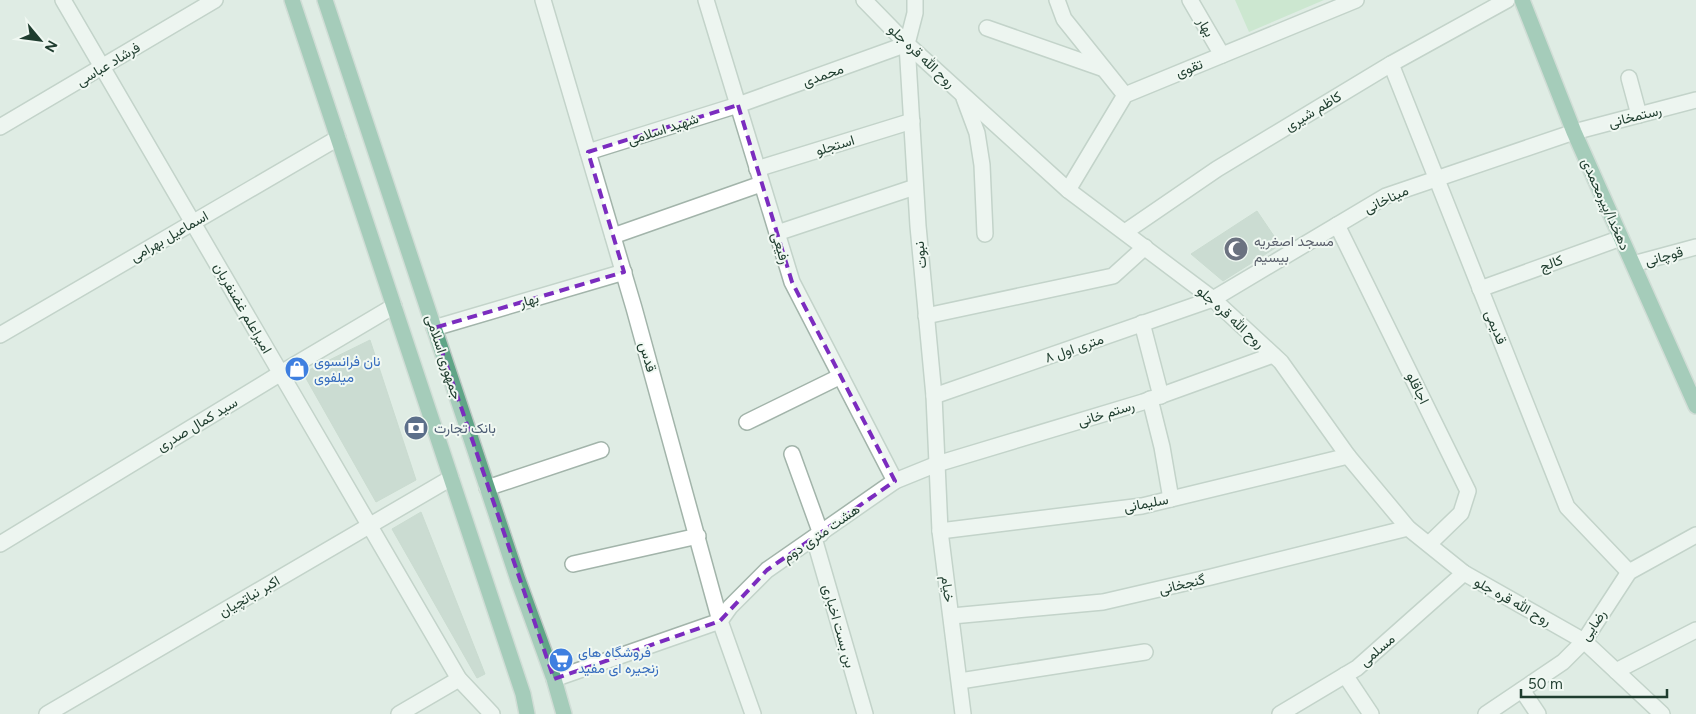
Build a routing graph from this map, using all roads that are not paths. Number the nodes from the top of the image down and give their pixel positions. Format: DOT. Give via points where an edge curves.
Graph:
graph roads {
  1 [pos="63,0"];
  2 [pos="215,0"];
  3 [pos="292,0"];
  4 [pos="325,0"];
  5 [pos="543,0"];
  6 [pos="864,0"];
  7 [pos="915,0"];
  8 [pos="1057,0"];
  9 [pos="1190,0"];
  10 [pos="1356,0"];
  11 [pos="1507,0"];
  12 [pos="1522,0"];
  13 [pos="711,2"];
  14 [pos="987,28"];
  15 [pos="907,44"];
  16 [pos="1222,55"];
  17 [pos="1391,64"];
  18 [pos="102,67"];
  19 [pos="1104,69"];
  20 [pos="1629,78"];
  21 [pos="962,94"];
  22 [pos="1125,95"];
  23 [pos="1696,100"];
  24 [pos="738,105"];
  25 [pos="1639,115"];
  26 [pos="912,121"];
  27 [pos="0,127"];
  28 [pos="1574,132"];
  29 [pos="338,138"];
  30 [pos="588,152"];
  31 [pos="759,176"];
  32 [pos="1436,179"];
  33 [pos="915,187"];
  34 [pos="1068,190"];
  35 [pos="193,222"];
  36 [pos="1337,225"];
  37 [pos="1125,232"];
  38 [pos="777,233"];
  39 [pos="985,234"];
  40 [pos="613,236"];
  41 [pos="1621,238"];
  42 [pos="1145,247"];
  43 [pos="1696,247"];
  44 [pos="1633,264"];
  45 [pos="624,272"];
  46 [pos="1480,289"];
  47 [pos="1213,299"];
  48 [pos="394,306"];
  49 [pos="926,316"];
  50 [pos="1142,323"];
  51 [pos="434,328"];
  52 [pos="0,335"];
  53 [pos="1272,355"];
  54 [pos="280,373"];
  55 [pos="841,376"];
  56 [pos="934,396"];
  57 [pos="1156,398"];
  58 [pos="1696,406"];
  59 [pos="747,422"];
  60 [pos="601,450"];
  61 [pos="792,454"];
  62 [pos="1348,456"];
  63 [pos="937,464"];
  64 [pos="451,478"];
  65 [pos="895,481"];
  66 [pos="487,488"];
  67 [pos="1171,499"];
  68 [pos="370,526"];
  69 [pos="1408,528"];
  70 [pos="940,530"];
  71 [pos="1696,535"];
  72 [pos="698,536"];
  73 [pos="817,536"];
  74 [pos="0,544"];
  75 [pos="1429,544"];
  76 [pos="573,564"];
  77 [pos="1629,572"];
  78 [pos="1464,573"];
  79 [pos="952,616"];
  80 [pos="720,621"];
  81 [pos="1696,630"];
  82 [pos="1584,641"];
  83 [pos="1145,652"];
  84 [pos="1616,671"];
  85 [pos="1345,675"];
  86 [pos="459,679"];
  87 [pos="554,679"];
  88 [pos="960,681"];
  89 [pos="1522,690"];
  90 [pos="47,714"];
  91 [pos="399,714"];
  92 [pos="492,714"];
  93 [pos="527,714"];
  94 [pos="564,714"];
  95 [pos="753,714"];
  96 [pos="865,714"];
  97 [pos="963,714"];
  98 [pos="1280,714"];
  99 [pos="1371,714"];
  100 [pos="1486,714"];
  101 [pos="1538,714"];
  102 [pos="1662,714"];
  1 -- 18 [label="street, امیراعلم غضنفریان"];
  2 -- 18 [label="street, فرشاد عباسی"];
  3 -- 29 [label="main road"];
  4 -- 51 [label="main road, جمهوری اسلامی"];
  5 -- 30 [label="street, قدس"];
  6 -- 15 [label="street, روح الله قره جلو"];
  7 -- 15 [label="street, نبوت"];
  8 -- 19 [label="street" via="1064,19"];
  9 -- 16 [label="street, بهار"];
  10 -- 16 [label="street, تقوی"];
  11 -- 17 [label="street, کاظم شیری"];
  12 -- 28 [label="main road, دهخدا/پیرمحمدی"];
  13 -- 24 [label="street, رفیعی"];
  14 -- 19 [label="street"];
  15 -- 21 [label="street, روح الله قره جلو"];
  15 -- 24 [label="street, محمدی"];
  15 -- 26 [label="street, نبوت"];
  16 -- 22 [label="street, تقوی"];
  17 -- 32 [label="street, قدیمی"];
  17 -- 37 [label="street, کاظم شیری" via="1217,169"];
  18 -- 27 [label="street, فرشاد عباسی"];
  18 -- 35 [label="street, امیراعلم غضنفریان"];
  19 -- 22 [label="street"];
  20 -- 25 [label="street"];
  21 -- 34 [label="street, روح الله قره جلو"];
  21 -- 39 [label="street" via="977,133"];
  22 -- 34 [label="street"];
  23 -- 25 [label="street, رستمخانی"];
  24 -- 30 [label="street, شهید اسلامی"];
  24 -- 31 [label="street, رفیعی"];
  25 -- 28 [label="street, رستمخانی"];
  26 -- 31 [label="street, استجلو"];
  26 -- 33 [label="street, نبوت"];
  28 -- 32 [label="street, میناخانی"];
  28 -- 41 [label="main road, دهخدا/پیرمحمدی"];
  29 -- 35 [label="street, اسماعیل بهرامی"];
  29 -- 48 [label="main road"];
  30 -- 40 [label="street, قدس"];
  31 -- 38 [label="street, رفیعی"];
  31 -- 40 [label="street, استجلو"];
  32 -- 36 [label="street, میناخانی" via="1386,196"];
  32 -- 46 [label="street, قدیمی"];
  33 -- 38 [label="street"];
  33 -- 49 [label="street, نبوت"];
  34 -- 37 [label="street, روح الله قره جلو"];
  35 -- 52 [label="street, اسماعیل بهرامی"];
  35 -- 54 [label="street, امیراعلم غضنفریان"];
  36 -- 47 [label="street, میناخانی"];
  36 -- 75 [label="street, اجاقلو" via="1468,491 1460,513"];
  37 -- 42 [label="street, روح الله قره جلو"];
  38 -- 55 [label="street, رفیعی" via="792,282"];
  40 -- 45 [label="street, قدس"];
  41 -- 44 [label="main road, دهخدا/پیرمحمدی"];
  41 -- 46 [label="street, کالج"];
  42 -- 47 [label="street, روح الله قره جلو"];
  42 -- 49 [label="street" via="1113,276"];
  43 -- 44 [label="street, قوچانی"];
  44 -- 58 [label="main road, دهخدا/پیرمحمدی"];
  45 -- 51 [label="street, بهار"];
  45 -- 72 [label="street, قدس"];
  46 -- 77 [label="street, قدیمی" via="1567,507"];
  47 -- 50 [label="street, ۸ متری اول"];
  47 -- 53 [label="street, روح الله قره جلو"];
  48 -- 54 [label="street, سید کمال صدری"];
  48 -- 64 [label="main road"];
  49 -- 56 [label="street, نبوت"];
  50 -- 56 [label="street, ۸ متری اول"];
  50 -- 57 [label="street"];
  51 -- 66 [label="main road, جمهوری اسلامی"];
  53 -- 57 [label="street, رستم خانی"];
  53 -- 62 [label="street, روح الله قره جلو" via="1281,362"];
  54 -- 68 [label="street, امیراعلم غضنفریان"];
  54 -- 74 [label="street, سید کمال صدری"];
  55 -- 59 [label="street"];
  55 -- 65 [label="street, رفیعی"];
  56 -- 63 [label="street, نبوت"];
  57 -- 63 [label="street, رستم خانی"];
  57 -- 67 [label="street"];
  60 -- 66 [label="street"];
  61 -- 73 [label="street, بن بست اخباری"];
  62 -- 67 [label="street, سلیمانی"];
  62 -- 69 [label="street, روح الله قره جلو"];
  63 -- 65 [label="street, هشت متری دوم"];
  63 -- 70 [label="street, خیام"];
  64 -- 68 [label="street, اکبر نباتچیان"];
  64 -- 93 [label="main road"];
  65 -- 73 [label="street, هشت متری دوم"];
  66 -- 87 [label="main road, جمهوری اسلامی"];
  67 -- 70 [label="street, سلیمانی" via="1142,506"];
  68 -- 86 [label="street, امیراعلم غضنفریان"];
  68 -- 90 [label="street, اکبر نباتچیان"];
  69 -- 75 [label="street, روح الله قره جلو"];
  69 -- 79 [label="street, گنجخانی" via="1103,602"];
  70 -- 79 [label="street, خیام"];
  71 -- 77 [label="street, رضایی"];
  72 -- 76 [label="street"];
  72 -- 80 [label="street, قدس"];
  73 -- 80 [label="street, هشت متری دوم" via="767,570"];
  73 -- 96 [label="street, بن بست اخباری"];
  75 -- 78 [label="street, روح الله قره جلو"];
  77 -- 82 [label="street, رضایی"];
  78 -- 82 [label="street, روح الله قره جلو"];
  78 -- 85 [label="street, مسلمی"];
  79 -- 88 [label="street, خیام"];
  80 -- 87 [label="street"];
  80 -- 95 [label="street, قدس"];
  81 -- 84 [label="street"];
  82 -- 84 [label="street, روح الله قره جلو"];
  82 -- 89 [label="street, رضایی" via="1563,662"];
  83 -- 88 [label="street"];
  84 -- 102 [label="street, روح الله قره جلو"];
  85 -- 98 [label="street, مسلمی"];
  85 -- 99 [label="street"];
  86 -- 91 [label="street"];
  86 -- 92 [label="street, امیراعلم غضنفریان"];
  87 -- 94 [label="main road, جمهوری اسلامی"];
  88 -- 97 [label="street, خیام"];
  89 -- 100 [label="street, رضایی"];
  89 -- 101 [label="street"];
}
